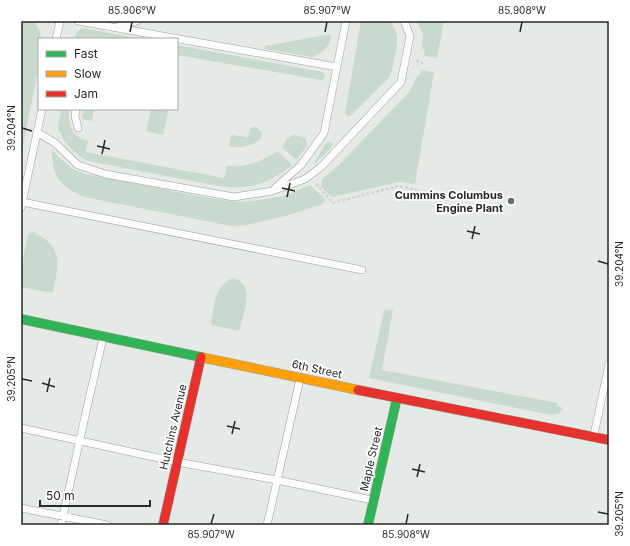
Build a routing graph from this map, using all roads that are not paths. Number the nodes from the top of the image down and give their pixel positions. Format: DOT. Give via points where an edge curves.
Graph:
graph roads {
  1 [pos="60,21"];
  2 [pos="78,21"];
  3 [pos="137,21"];
  4 [pos="346,21"];
  5 [pos="404,21"];
  6 [pos="113,27"];
  7 [pos="56,38"];
  8 [pos="175,38"];
  9 [pos="178,39"];
  10 [pos="337,67"];
  11 [pos="42,110"];
  12 [pos="76,110"];
  13 [pos="78,128"];
  14 [pos="37,132"];
  15 [pos="272,191"];
  16 [pos="22,205"];
  17 [pos="362,270"];
  18 [pos="21,319"];
  19 [pos="103,336"];
  20 [pos="201,357"];
  21 [pos="609,364"];
  22 [pos="301,377"];
  23 [pos="397,398"];
  24 [pos="21,428"];
  25 [pos="594,437"];
  26 [pos="609,440"];
  27 [pos="80,441"];
  28 [pos="177,462"];
  29 [pos="277,480"];
  30 [pos="374,500"];
  31 [pos="21,508"];
  32 [pos="63,517"];
  33 [pos="61,525"];
  34 [pos="107,525"];
  35 [pos="163,525"];
  36 [pos="267,525"];
  37 [pos="368,525"];
  1 -- 7 [label="lane"];
  2 -- 6 [label="lane"];
  3 -- 6 [label="lane"];
  4 -- 10 [label="lane"];
  5 -- 15 [label="lane" via="410,36 401,82 321,167 305,179"];
  6 -- 8 [label="lane"];
  9 -- 10 [label="lane"];
  10 -- 15 [label="lane" via="324,133 300,165"];
  11 -- 14 [label="lane"];
  12 -- 13 [label="lane"];
  14 -- 15 [label="lane" via="55,143 78,165 106,174 234,197"];
  14 -- 16 [label="lane"];
  16 -- 17 [label="lane"];
  18 -- 19 [label="street, 6th Street"];
  19 -- 20 [label="street, 6th Street"];
  19 -- 27 [label="lane"];
  20 -- 22 [label="street, 6th Street"];
  20 -- 28 [label="street, Hutchins Avenue"];
  21 -- 25 [label="lane"];
  22 -- 23 [label="street, 6th Street"];
  22 -- 29 [label="lane"];
  23 -- 25 [label="street, 6th Street"];
  23 -- 30 [label="street, Maple Street"];
  24 -- 27 [label="lane"];
  25 -- 26 [label="street, 6th Street"];
  27 -- 28 [label="lane"];
  27 -- 32 [label="lane"];
  28 -- 29 [label="lane"];
  28 -- 35 [label="street, Hutchins Avenue"];
  29 -- 30 [label="lane"];
  29 -- 36 [label="lane"];
  30 -- 37 [label="street, Maple Street"];
  31 -- 32 [label="lane"];
  32 -- 33 [label="lane"];
  32 -- 34 [label="lane"];
}
